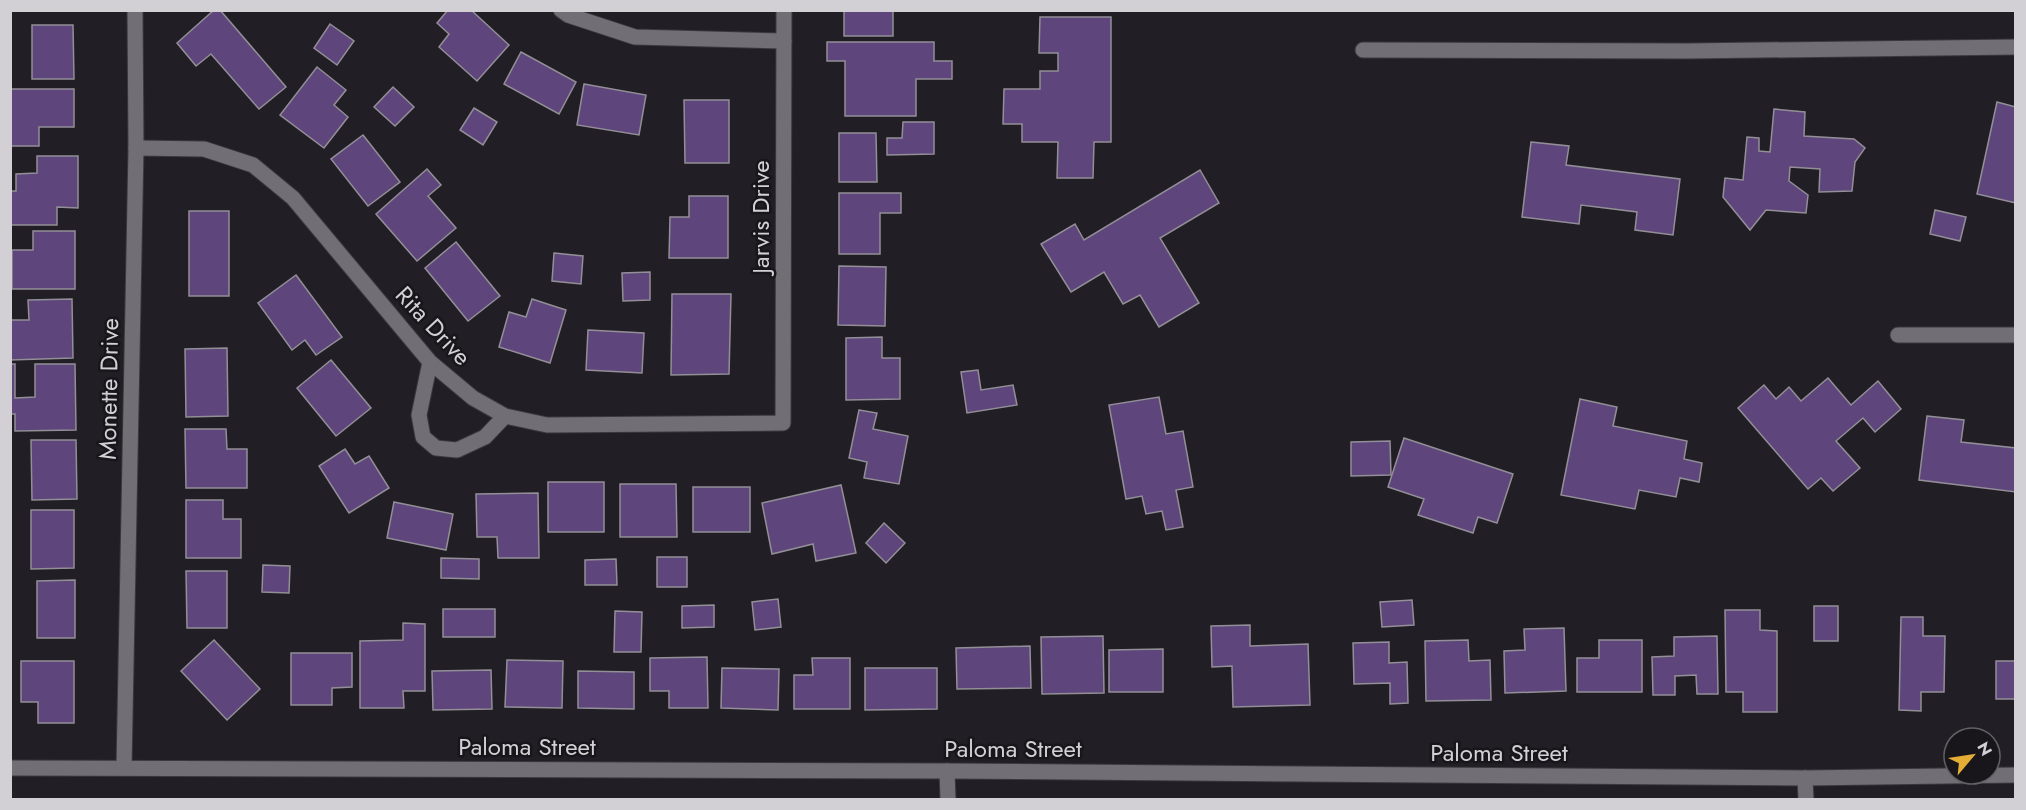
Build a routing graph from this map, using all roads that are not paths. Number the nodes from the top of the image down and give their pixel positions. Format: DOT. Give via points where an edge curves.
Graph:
graph roads {
  1 [pos="135,10"];
  2 [pos="561,10"];
  3 [pos="784,10"];
  4 [pos="784,41"];
  5 [pos="2016,48"];
  6 [pos="1363,50"];
  7 [pos="136,148"];
  8 [pos="1898,335"];
  9 [pos="2016,336"];
  10 [pos="430,362"];
  11 [pos="505,416"];
  12 [pos="783,423"];
  13 [pos="10,768"];
  14 [pos="124,768"];
  15 [pos="947,771"];
  16 [pos="2016,775"];
  17 [pos="1805,778"];
  18 [pos="948,800"];
  19 [pos="1806,800"];
  1 -- 7 [label="street, Monette Drive"];
  2 -- 4 [label="street" via="635,37"];
  3 -- 4 [label="street, Jarvis Drive"];
  4 -- 12 [label="street, Jarvis Drive"];
  5 -- 6 [label="street"];
  7 -- 10 [label="street, Rita Drive" via="204,149 253,165 292,198"];
  7 -- 14 [label="street, Monette Drive"];
  8 -- 9 [label="street"];
  10 -- 11 [label="street, Rita Drive" via="473,398"];
  10 -- 11 [label="street" via="419,415 423,437 436,448 457,450 485,437"];
  11 -- 12 [label="street, Rita Drive" via="547,425"];
  13 -- 14 [label="street, Paloma Street"];
  14 -- 15 [label="street, Paloma Street"];
  15 -- 17 [label="street, Paloma Street"];
  15 -- 18 [label="street"];
  16 -- 17 [label="street, Paloma Street"];
  17 -- 19 [label="street"];
}
